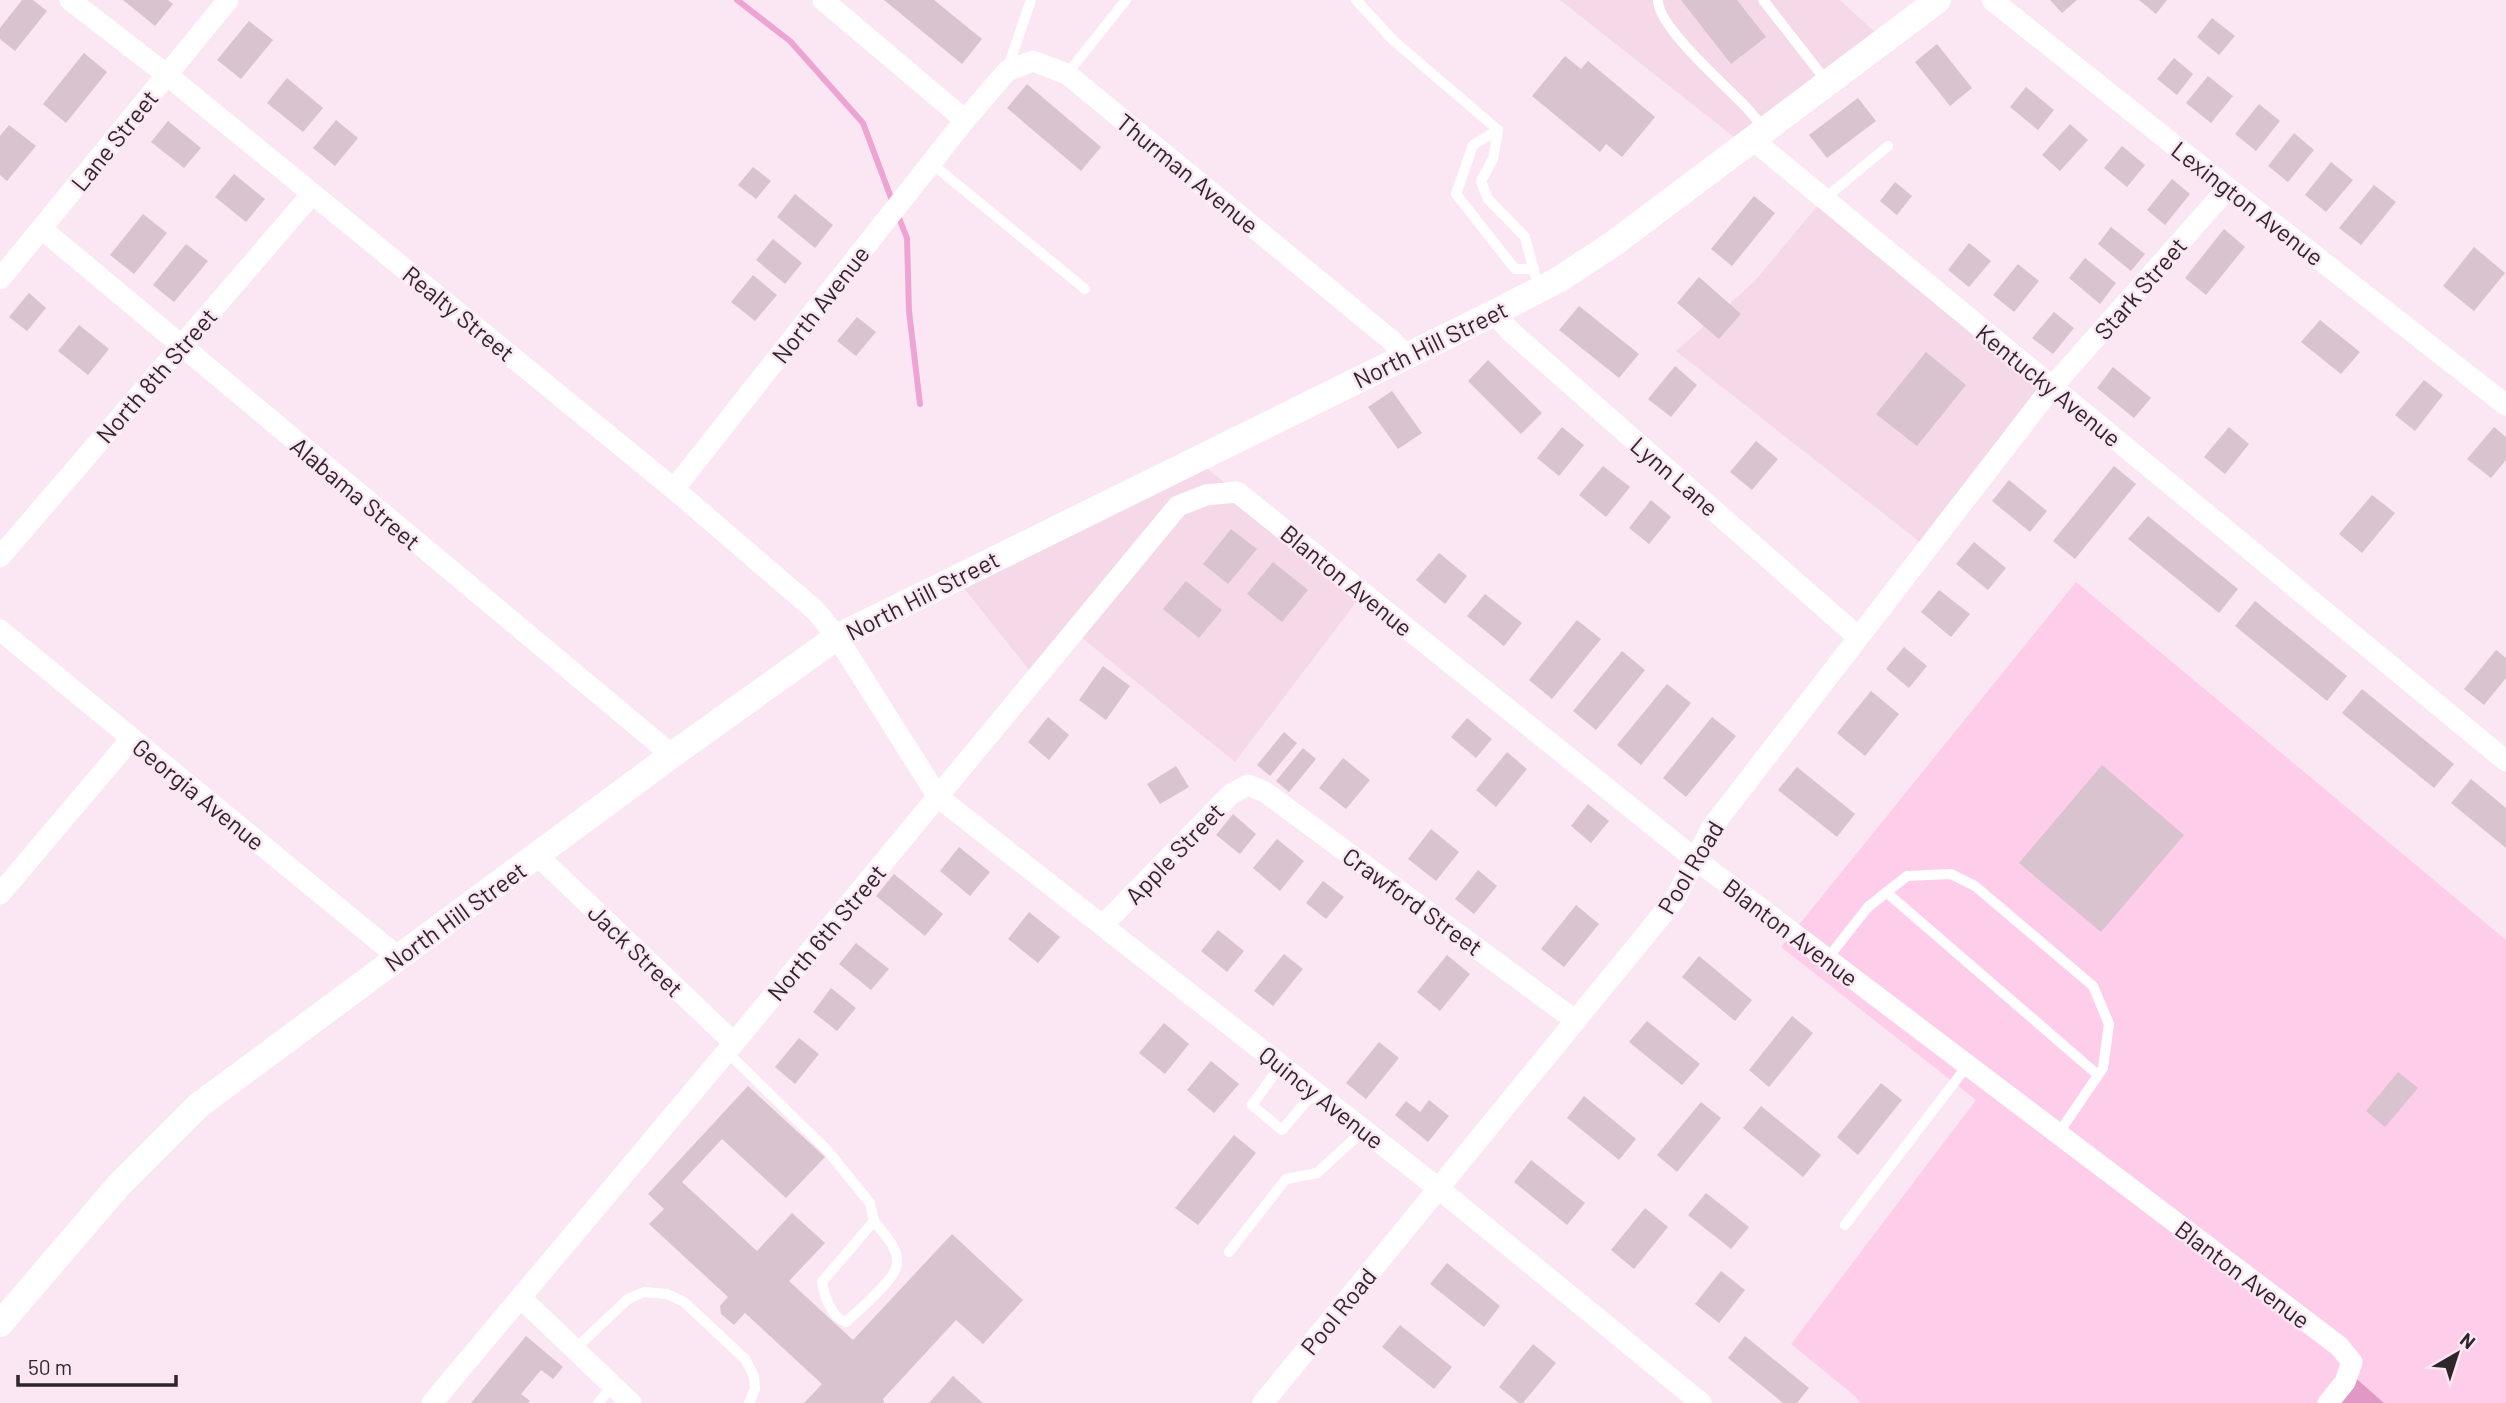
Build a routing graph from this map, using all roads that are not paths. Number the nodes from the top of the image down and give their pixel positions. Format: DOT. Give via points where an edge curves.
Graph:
graph roads {
  1 [pos="70,0"];
  2 [pos="228,0"];
  3 [pos="823,0"];
  4 [pos="1031,0"];
  5 [pos="1126,0"];
  6 [pos="1356,0"];
  7 [pos="1658,0"];
  8 [pos="1763,0"];
  9 [pos="1938,0"];
  10 [pos="1992,0"];
  11 [pos="1007,71"];
  12 [pos="1067,74"];
  13 [pos="167,75"];
  14 [pos="1828,83"];
  15 [pos="965,120"];
  16 [pos="1498,130"];
  17 [pos="1759,135"];
  18 [pos="1888,146"];
  19 [pos="931,163"];
  20 [pos="2228,188"];
  21 [pos="312,194"];
  22 [pos="1824,199"];
  23 [pos="42,229"];
  24 [pos="0,279"];
  25 [pos="1536,279"];
  26 [pos="1085,289"];
  27 [pos="1494,313"];
  28 [pos="180,346"];
  29 [pos="1405,355"];
  30 [pos="2052,387"];
  31 [pos="2506,405"];
  32 [pos="674,489"];
  33 [pos="1237,492"];
  34 [pos="0,557"];
  35 [pos="0,629"];
  36 [pos="837,637"];
  37 [pos="1858,637"];
  38 [pos="131,738"];
  39 [pos="672,755"];
  40 [pos="2506,761"];
  41 [pos="1248,785"];
  42 [pos="939,797"];
  43 [pos="538,856"];
  44 [pos="1695,859"];
  45 [pos="1886,892"];
  46 [pos="0,894"];
  47 [pos="1103,925"];
  48 [pos="398,957"];
  49 [pos="1827,959"];
  50 [pos="1576,1021"];
  51 [pos="731,1048"];
  52 [pos="1281,1065"];
  53 [pos="1968,1066"];
  54 [pos="2098,1075"];
  55 [pos="1315,1091"];
  56 [pos="1364,1130"];
  57 [pos="2058,1134"];
  58 [pos="1438,1188"];
  59 [pos="874,1221"];
  60 [pos="1845,1225"];
  61 [pos="1229,1252"];
  62 [pos="522,1298"];
  63 [pos="0,1324"];
  64 [pos="575,1349"];
  65 [pos="613,1386"];
  66 [pos="432,1403"];
  67 [pos="598,1403"];
  68 [pos="631,1403"];
  69 [pos="749,1403"];
  70 [pos="1263,1403"];
  71 [pos="1701,1403"];
  72 [pos="2328,1403"];
  1 -- 13 [label="street, Realty Street"];
  2 -- 13 [label="street, Lane Street"];
  3 -- 15 [label="street"];
  4 -- 11 [label="lane"];
  5 -- 12 [label="lane"];
  6 -- 16 [label="lane" via="1394,41"];
  7 -- 17 [label="lane" via="1661,15 1745,106"];
  8 -- 14 [label="lane"];
  9 -- 14 [label="street, North Hill Street"];
  10 -- 20 [label="street, Lexington Avenue"];
  11 -- 12 [label="street, Thurman Avenue" via="1033,61"];
  11 -- 15 [label="street"];
  12 -- 29 [label="street, Thurman Avenue"];
  13 -- 21 [label="street, Realty Street"];
  13 -- 23 [label="street, Lane Street"];
  14 -- 17 [label="street, North Hill Street"];
  15 -- 19 [label="street, North Avenue"];
  16 -- 25 [label="lane" via="1493,159 1481,180 1488,199 1525,237"];
  16 -- 25 [label="lane" via="1473,145 1456,194 1515,269"];
  17 -- 22 [label="street, Kentucky Avenue"];
  17 -- 25 [label="street, North Hill Street" via="1614,244"];
  18 -- 22 [label="lane"];
  19 -- 26 [label="lane"];
  19 -- 32 [label="street, North Avenue"];
  20 -- 30 [label="street, Stark Street"];
  20 -- 31 [label="street, Lexington Avenue"];
  21 -- 28 [label="street, North 8th Street"];
  21 -- 32 [label="street, Realty Street"];
  22 -- 30 [label="street, Kentucky Avenue"];
  23 -- 24 [label="street, Lane Street"];
  23 -- 28 [label="street, Alabama Street"];
  25 -- 27 [label="street, North Hill Street"];
  27 -- 29 [label="street, North Hill Street"];
  27 -- 37 [label="street, Lynn Lane"];
  28 -- 34 [label="street, North 8th Street"];
  28 -- 39 [label="street, Alabama Street"];
  29 -- 36 [label="street, North Hill Street"];
  30 -- 37 [label="street, Pool Road"];
  30 -- 40 [label="street, Kentucky Avenue"];
  32 -- 36 [label="street, Realty Street" via="816,611"];
  33 -- 42 [label="street, North 6th Street" via="1206,495 1178,506"];
  33 -- 44 [label="street, Blanton Avenue"];
  35 -- 38 [label="street, Georgia Avenue"];
  36 -- 39 [label="street, North Hill Street"];
  36 -- 42 [label="street, Realty Street"];
  37 -- 44 [label="street, Pool Road" via="1712,827"];
  38 -- 46 [label="street"];
  38 -- 48 [label="street, Georgia Avenue"];
  39 -- 43 [label="street, North Hill Street"];
  41 -- 47 [label="street, Apple Street" via="1231,794"];
  41 -- 50 [label="street, Crawford Street" via="1265,792"];
  42 -- 47 [label="street, Quincy Avenue"];
  42 -- 51 [label="street, North 6th Street"];
  43 -- 48 [label="street, North Hill Street"];
  43 -- 51 [label="street, Jack Street"];
  44 -- 49 [label="street, Blanton Avenue"];
  44 -- 50 [label="street, Pool Road" via="1675,899"];
  45 -- 49 [label="lane" via="1868,907"];
  45 -- 54 [label="lane"];
  45 -- 54 [label="lane" via="1907,876 1951,874 1975,886 2093,986 2109,1024"];
  47 -- 52 [label="street, Quincy Avenue"];
  48 -- 63 [label="street, North Hill Street" via="199,1105 119,1185"];
  49 -- 53 [label="street, Blanton Avenue"];
  50 -- 58 [label="street, Pool Road"];
  51 -- 59 [label="lane" via="827,1149 870,1203"];
  51 -- 62 [label="street, North 6th Street"];
  52 -- 55 [label="street, Quincy Avenue"];
  52 -- 55 [label="lane" via="1252,1105 1283,1130"];
  53 -- 57 [label="street, Blanton Avenue"];
  53 -- 60 [label="lane"];
  54 -- 57 [label="lane"];
  55 -- 56 [label="street, Quincy Avenue"];
  56 -- 58 [label="street, Quincy Avenue"];
  56 -- 61 [label="lane" via="1317,1173 1286,1179"];
  57 -- 72 [label="street, Blanton Avenue" via="2339,1346 2351,1362 2345,1382"];
  58 -- 70 [label="street, Pool Road"];
  58 -- 71 [label="street, Quincy Avenue"];
  59 -- 59 [label="lane" via="822,1282 824,1294 846,1322 894,1274 898,1264 892,1244"];
  62 -- 64 [label="street"];
  62 -- 66 [label="street, North 6th Street"];
  64 -- 65 [label="street"];
  64 -- 69 [label="lane" via="628,1299 643,1292 667,1294 684,1302 745,1359 754,1376"];
  65 -- 67 [label="lane"];
  65 -- 68 [label="street"];
}
